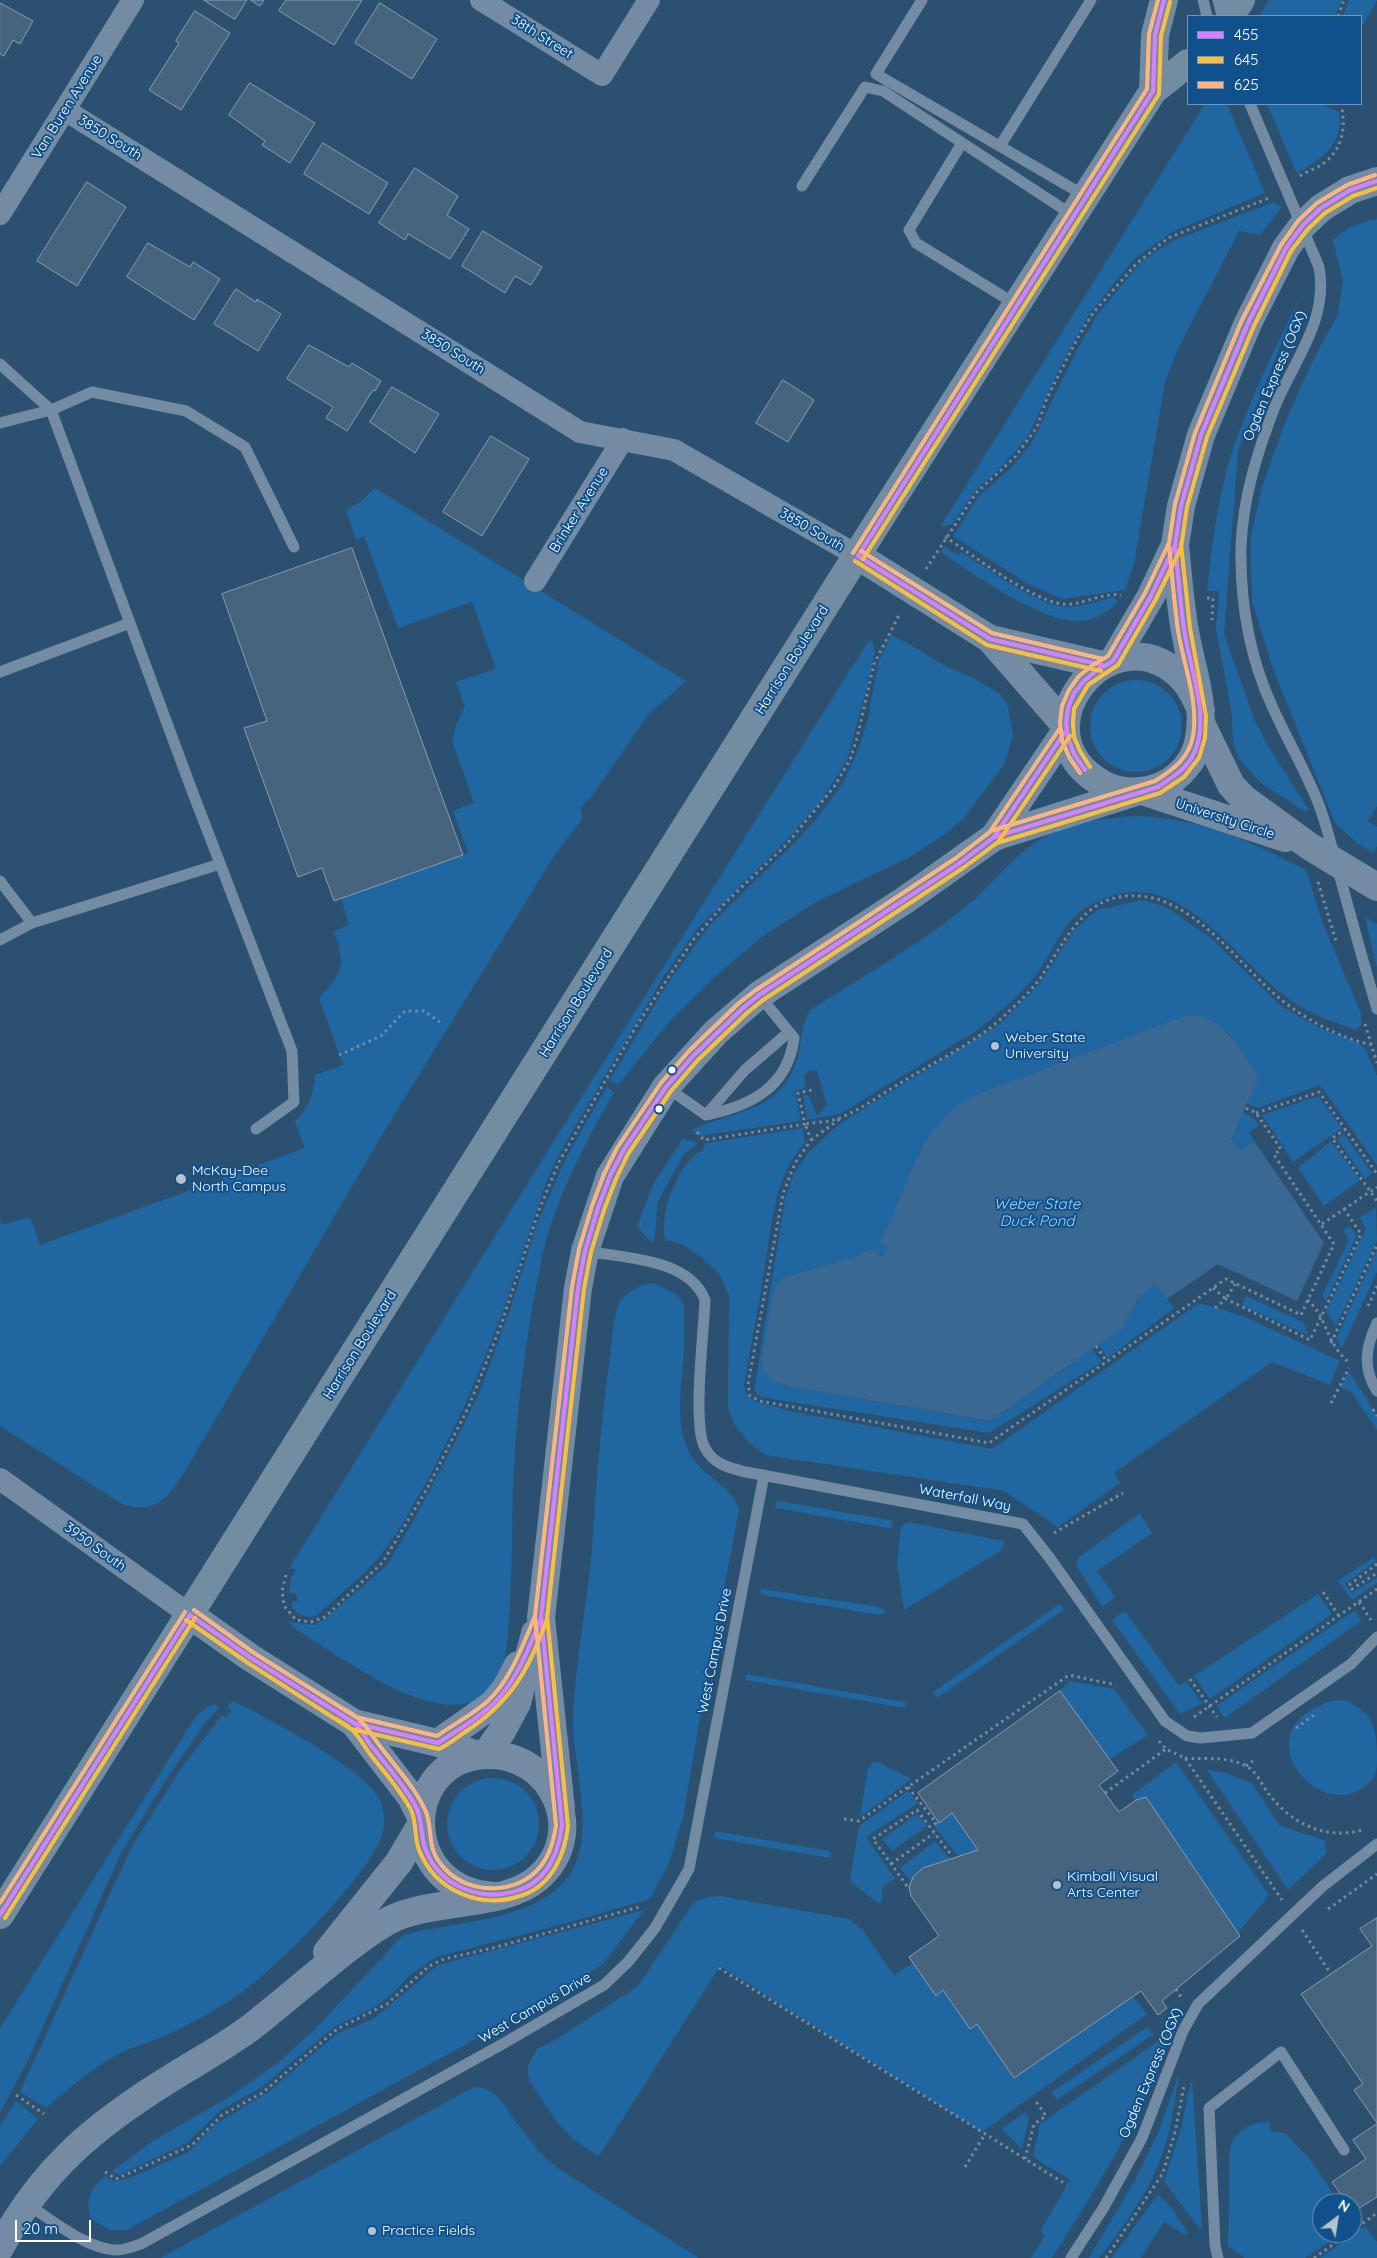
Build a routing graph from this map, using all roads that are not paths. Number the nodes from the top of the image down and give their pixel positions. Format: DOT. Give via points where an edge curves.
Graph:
graph roads {
  1 [pos="133,0"];
  2 [pos="481,0"];
  3 [pos="649,0"];
  4 [pos="922,0"];
  5 [pos="1091,0"];
  6 [pos="1164,0"];
  7 [pos="1203,0"];
  8 [pos="1218,0"];
  9 [pos="1241,0"];
  10 [pos="1207,15"];
  11 [pos="1222,15"];
  12 [pos="1231,15"];
  13 [pos="1187,64"];
  14 [pos="1153,91"];
  15 [pos="1250,105"];
  16 [pos="65,110"];
  17 [pos="962,143"];
  18 [pos="1000,146"];
  19 [pos="1377,181"];
  20 [pos="802,186"];
  21 [pos="1081,206"];
  22 [pos="0,214"];
  23 [pos="1303,225"];
  24 [pos="1017,305"];
  25 [pos="0,364"];
  26 [pos="51,410"];
  27 [pos="0,423"];
  28 [pos="623,439"];
  29 [pos="1175,545"];
  30 [pos="294,546"];
  31 [pos="858,556"];
  32 [pos="535,581"];
  33 [pos="130,622"];
  34 [pos="990,640"];
  35 [pos="1107,663"];
  36 [pos="0,672"];
  37 [pos="1201,717"];
  38 [pos="1065,728"];
  39 [pos="1140,791"];
  40 [pos="994,837"];
  41 [pos="1309,846"];
  42 [pos="1335,862"];
  43 [pos="220,864"];
  44 [pos="0,881"];
  45 [pos="1377,886"];
  46 [pos="32,923"];
  47 [pos="0,940"];
  48 [pos="759,995"];
  49 [pos="1377,1009"];
  50 [pos="789,1032"];
  51 [pos="666,1087"];
  52 [pos="706,1115"];
  53 [pos="256,1129"];
  54 [pos="585,1252"];
  55 [pos="1377,1323"];
  56 [pos="1377,1390"];
  57 [pos="764,1475"];
  58 [pos="0,1479"];
  59 [pos="190,1615"];
  60 [pos="536,1629"];
  61 [pos="1377,1637"];
  62 [pos="354,1723"];
  63 [pos="438,1743"];
  64 [pos="482,1755"];
  65 [pos="560,1809"];
  66 [pos="421,1821"];
  67 [pos="1377,1844"];
  68 [pos="495,1896"];
  69 [pos="0,1915"];
  70 [pos="295,1990"];
  71 [pos="1344,2150"];
  72 [pos="26,2204"];
  73 [pos="0,2248"];
  74 [pos="1071,2258"];
  75 [pos="1218,2258"];
  1 -- 16 [label="street, Van Buren Avenue"];
  2 -- 3 [label="street, 38th Street" via="602,75"];
  4 -- 18 [label="lane" via="876,74"];
  5 -- 18 [label="lane"];
  6 -- 14 [label="main road, Harrison Boulevard" via="1155,35"];
  7 -- 10 [label="lane"];
  8 -- 11 [label="lane"];
  9 -- 12 [label="main road"];
  13 -- 14 [label="main road, Harrison Boulevard"];
  14 -- 21 [label="main road, Harrison Boulevard"];
  15 -- 23 [label="lane, Ogden Express (OGX)"];
  16 -- 22 [label="street, Van Buren Avenue"];
  16 -- 28 [label="street, 3850 South" via="580,432"];
  17 -- 20 [label="lane" via="883,92 865,87"];
  17 -- 21 [label="lane"];
  17 -- 24 [label="lane" via="909,230 916,243"];
  18 -- 21 [label="lane"];
  19 -- 23 [label="street" via="1350,190 1321,208"];
  21 -- 24 [label="main road, Harrison Boulevard"];
  23 -- 29 [label="street" via="1286,248 1248,323 1201,435 1181,506"];
  23 -- 42 [label="lane, Ogden Express (OGX)" via="1319,267 1320,309 1274,409 1252,470 1243,519 1241,571 1247,624 1261,679 1307,777"];
  24 -- 31 [label="main road, Harrison Boulevard"];
  25 -- 26 [label="lane"];
  26 -- 27 [label="lane"];
  26 -- 30 [label="lane" via="92,392 186,412 245,447"];
  26 -- 33 [label="lane"];
  28 -- 31 [label="street, 3850 South" via="674,450"];
  28 -- 32 [label="street, Brinker Avenue"];
  29 -- 35 [label="street" via="1151,596"];
  29 -- 37 [label="street" via="1184,629"];
  31 -- 34 [label="street"];
  31 -- 59 [label="main road, Harrison Boulevard"];
  33 -- 36 [label="lane"];
  33 -- 43 [label="lane"];
  34 -- 35 [label="street"];
  34 -- 38 [label="street"];
  35 -- 37 [label="street" via="1139,658 1170,668 1187,685"];
  35 -- 38 [label="street" via="1084,679 1076,690"];
  37 -- 39 [label="street" via="1198,746 1186,766 1169,782"];
  37 -- 41 [label="street, University Circle" via="1231,785 1243,798"];
  38 -- 39 [label="street" via="1078,762 1094,778 1113,788"];
  38 -- 40 [label="street"];
  39 -- 40 [label="street"];
  39 -- 41 [label="street, University Circle"];
  40 -- 48 [label="street" via="905,900"];
  41 -- 42 [label="street, University Circle"];
  42 -- 45 [label="street, University Circle"];
  42 -- 49 [label="lane, Ogden Express (OGX)"];
  43 -- 46 [label="lane"];
  43 -- 53 [label="lane" via="292,1051 294,1102"];
  44 -- 46 [label="lane"];
  46 -- 47 [label="lane"];
  48 -- 50 [label="lane"];
  48 -- 51 [label="street" via="716,1032"];
  50 -- 52 [label="lane" via="745,1070"];
  50 -- 52 [label="lane" via="794,1038 787,1063 767,1090 747,1104"];
  51 -- 52 [label="lane"];
  51 -- 54 [label="street" via="610,1176"];
  54 -- 57 [label="lane, Waterfall Way" via="663,1265 696,1284 705,1300 701,1439 706,1450 724,1467"];
  54 -- 60 [label="street"];
  55 -- 56 [label="lane" via="1367,1352 1369,1376"];
  57 -- 61 [label="lane, Waterfall Way" via="1022,1524 1166,1721 1187,1736 1208,1738 1252,1733 1351,1664"];
  57 -- 72 [label="lane, West Campus Drive" via="689,1869 655,1928 616,1974 604,1985 499,2046 141,2244 116,2251 102,2247 84,2240"];
  58 -- 59 [label="street, 3950 South"];
  59 -- 62 [label="street"];
  59 -- 69 [label="main road, Harrison Boulevard"];
  60 -- 63 [label="street" via="506,1688 493,1704"];
  60 -- 64 [label="street" via="517,1703 502,1731"];
  60 -- 65 [label="street"];
  62 -- 63 [label="street"];
  62 -- 66 [label="street" via="411,1797"];
  63 -- 64 [label="street"];
  64 -- 65 [label="street" via="514,1758 539,1772 556,1796"];
  64 -- 66 [label="street" via="454,1764 435,1782 428,1793"];
  65 -- 68 [label="street" via="561,1840 548,1868 525,1887"];
  66 -- 68 [label="street" via="422,1838 431,1861 448,1880 470,1892"];
  66 -- 70 [label="street" via="399,1862"];
  67 -- 74 [label="lane, Ogden Express (OGX)" via="1323,1886 1198,2004 1183,2031 1154,2109 1128,2165"];
  68 -- 70 [label="street" via="412,1911 392,1919"];
  70 -- 72 [label="street" via="252,2026 98,2126 56,2167"];
  71 -- 75 [label="lane" via="1281,2052 1209,2108"];
  72 -- 73 [label="street"];
}
